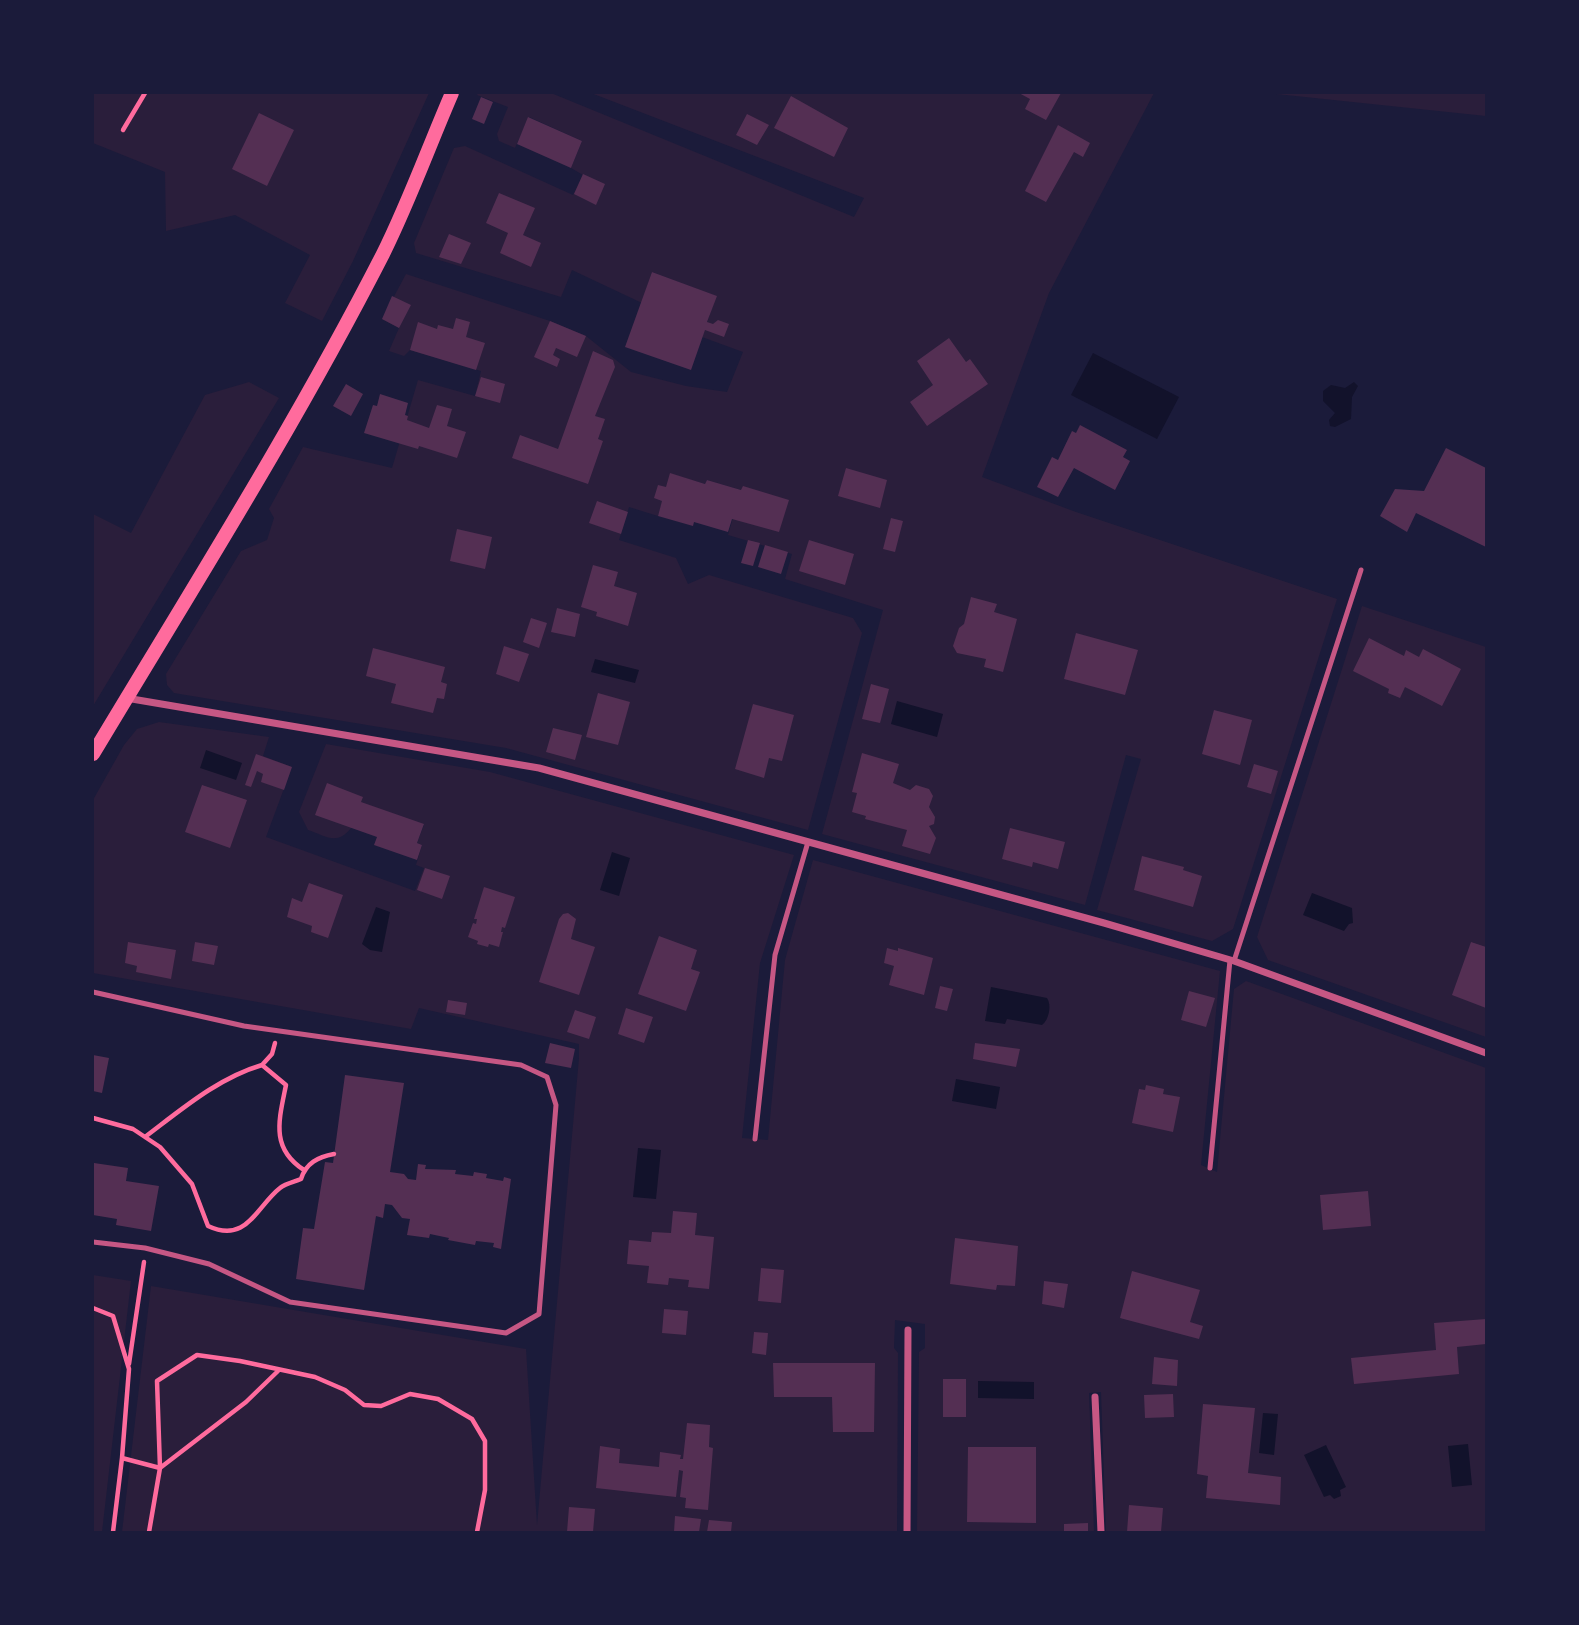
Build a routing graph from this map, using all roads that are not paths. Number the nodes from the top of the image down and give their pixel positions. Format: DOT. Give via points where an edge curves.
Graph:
graph roads {
  1 [pos="452,93"];
  2 [pos="1361,570"];
  3 [pos="126,698"];
  4 [pos="93,754"];
  5 [pos="808,842"];
  6 [pos="1232,961"];
  7 [pos="93,992"];
  8 [pos="1486,1053"];
  9 [pos="755,1139"];
  10 [pos="1210,1168"];
  11 [pos="93,1242"];
  12 [pos="908,1330"];
  13 [pos="1095,1397"];
  14 [pos="907,1532"];
  15 [pos="1101,1532"];
  1 -- 3 [label="main road" via="384,251 333,348"];
  2 -- 6 [label="lane"];
  3 -- 4 [label="main road"];
  3 -- 5 [label="street" via="539,768"];
  5 -- 6 [label="street"];
  5 -- 9 [label="lane" via="775,955"];
  6 -- 8 [label="street"];
  6 -- 10 [label="lane"];
  7 -- 11 [label="lane" via="244,1026 521,1065 547,1077 556,1105 539,1314 506,1334 290,1302 209,1264 145,1248"];
  12 -- 14 [label="street"];
  13 -- 15 [label="street"];
}
